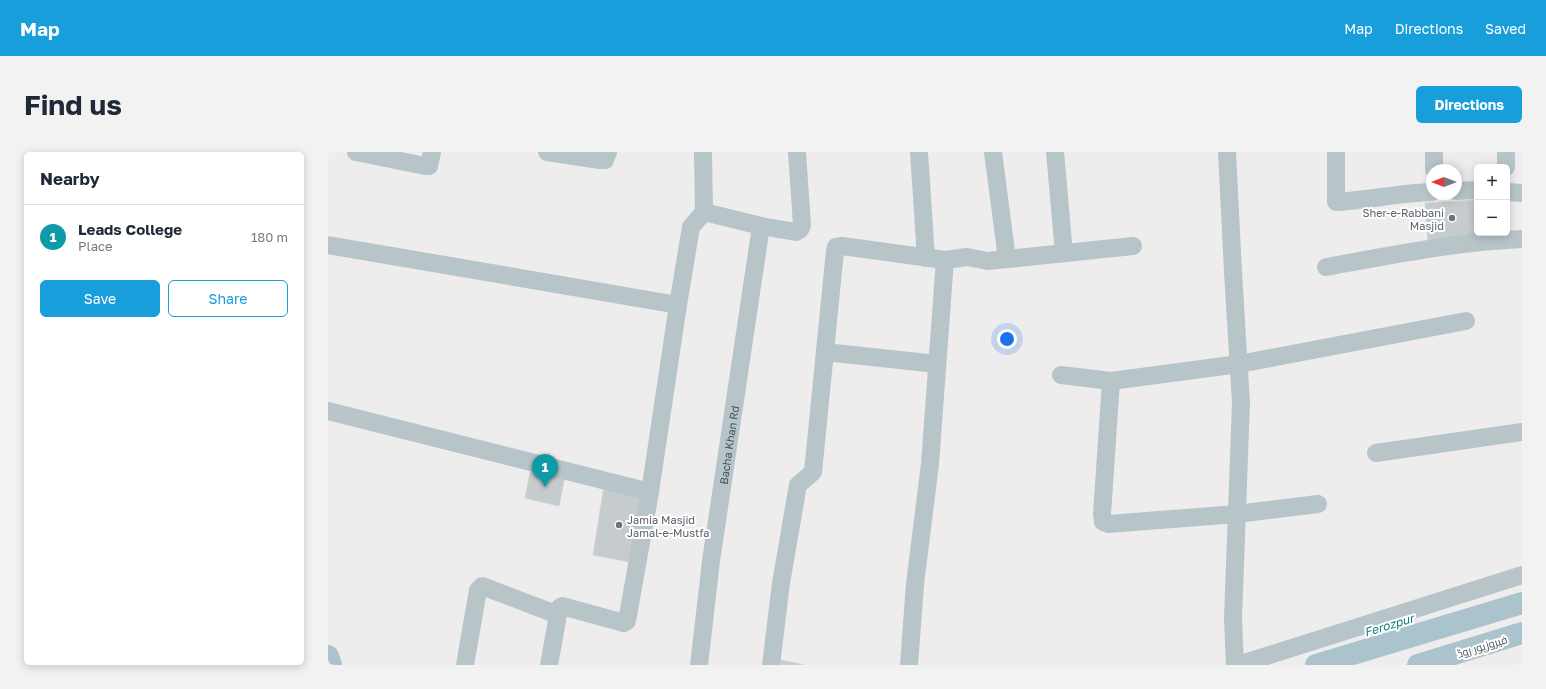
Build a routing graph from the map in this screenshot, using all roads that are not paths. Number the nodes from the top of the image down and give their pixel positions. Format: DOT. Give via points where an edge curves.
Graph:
graph roads {
  1 [pos="356,152"];
  2 [pos="432,152"];
  3 [pos="547,152"];
  4 [pos="608,152"];
  5 [pos="703,152"];
  6 [pos="797,152"];
  7 [pos="919,152"];
  8 [pos="993,152"];
  9 [pos="1055,152"];
  10 [pos="1227,152"];
  11 [pos="1336,152"];
  12 [pos="1434,152"];
  13 [pos="1506,152"];
  14 [pos="1434,164"];
  15 [pos="1506,164"];
  16 [pos="1474,190"];
  17 [pos="1462,191"];
  18 [pos="1426,192"];
  19 [pos="1510,192"];
  20 [pos="1522,193"];
  21 [pos="704,212"];
  22 [pos="761,226"];
  23 [pos="1522,239"];
  24 [pos="328,245"];
  25 [pos="1133,246"];
  26 [pos="1064,253"];
  27 [pos="926,258"];
  28 [pos="1007,259"];
  29 [pos="945,260"];
  30 [pos="1326,267"];
  31 [pos="678,305"];
  32 [pos="1466,321"];
  33 [pos="825,352"];
  34 [pos="937,364"];
  35 [pos="1238,364"];
  36 [pos="1061,375"];
  37 [pos="1111,380"];
  38 [pos="328,410"];
  39 [pos="1522,432"];
  40 [pos="1376,453"];
  41 [pos="650,492"];
  42 [pos="1318,504"];
  43 [pos="1237,514"];
  44 [pos="1522,575"];
  45 [pos="1522,603"];
  46 [pos="558,615"];
  47 [pos="1522,634"];
  48 [pos="328,656"];
  49 [pos="332,665"];
  50 [pos="465,665"];
  51 [pos="549,665"];
  52 [pos="699,665"];
  53 [pos="771,665"];
  54 [pos="909,665"];
  55 [pos="1237,665"];
  56 [pos="1316,665"];
  57 [pos="1418,665"];
  1 -- 2 [label="street" via="429,166"];
  3 -- 4 [label="street" via="600,160 605,160"];
  5 -- 21 [label="street"];
  6 -- 22 [label="street" via="802,225 800,230 796,232"];
  7 -- 27 [label="street"];
  8 -- 28 [label="street"];
  9 -- 26 [label="street"];
  10 -- 35 [label="street"];
  11 -- 18 [label="street" via="1336,202"];
  12 -- 14 [label="street"];
  13 -- 15 [label="street"];
  16 -- 17 [label="street"];
  19 -- 20 [label="street"];
  21 -- 22 [label="street"];
  21 -- 31 [label="street" via="691,227"];
  22 -- 52 [label="street, Bacha Khan Rd" via="711,560"];
  23 -- 30 [label="street" via="1423,250"];
  24 -- 31 [label="street"];
  25 -- 26 [label="street"];
  26 -- 28 [label="street"];
  27 -- 29 [label="street"];
  27 -- 33 [label="street" via="836,247"];
  28 -- 29 [label="street" via="988,261 966,257"];
  29 -- 34 [label="street"];
  31 -- 41 [label="street"];
  32 -- 35 [label="street"];
  33 -- 34 [label="street"];
  33 -- 53 [label="street" via="813,472 798,485 781,583"];
  34 -- 54 [label="street" via="930,464 915,584"];
  35 -- 37 [label="street"];
  35 -- 43 [label="street" via="1241,403"];
  36 -- 37 [label="street"];
  37 -- 43 [label="street" via="1103,522 1108,524"];
  38 -- 41 [label="street"];
  39 -- 40 [label="street"];
  41 -- 46 [label="street" via="626,623 562,606"];
  42 -- 43 [label="street"];
  43 -- 55 [label="street" via="1233,618"];
  44 -- 55 [label="street"];
  45 -- 56 [label="main road"];
  46 -- 50 [label="street" via="482,586 478,590"];
  46 -- 51 [label="street"];
  47 -- 57 [label="main road, فیروزپور روڈ"];
  48 -- 49 [label="main road"];
}
